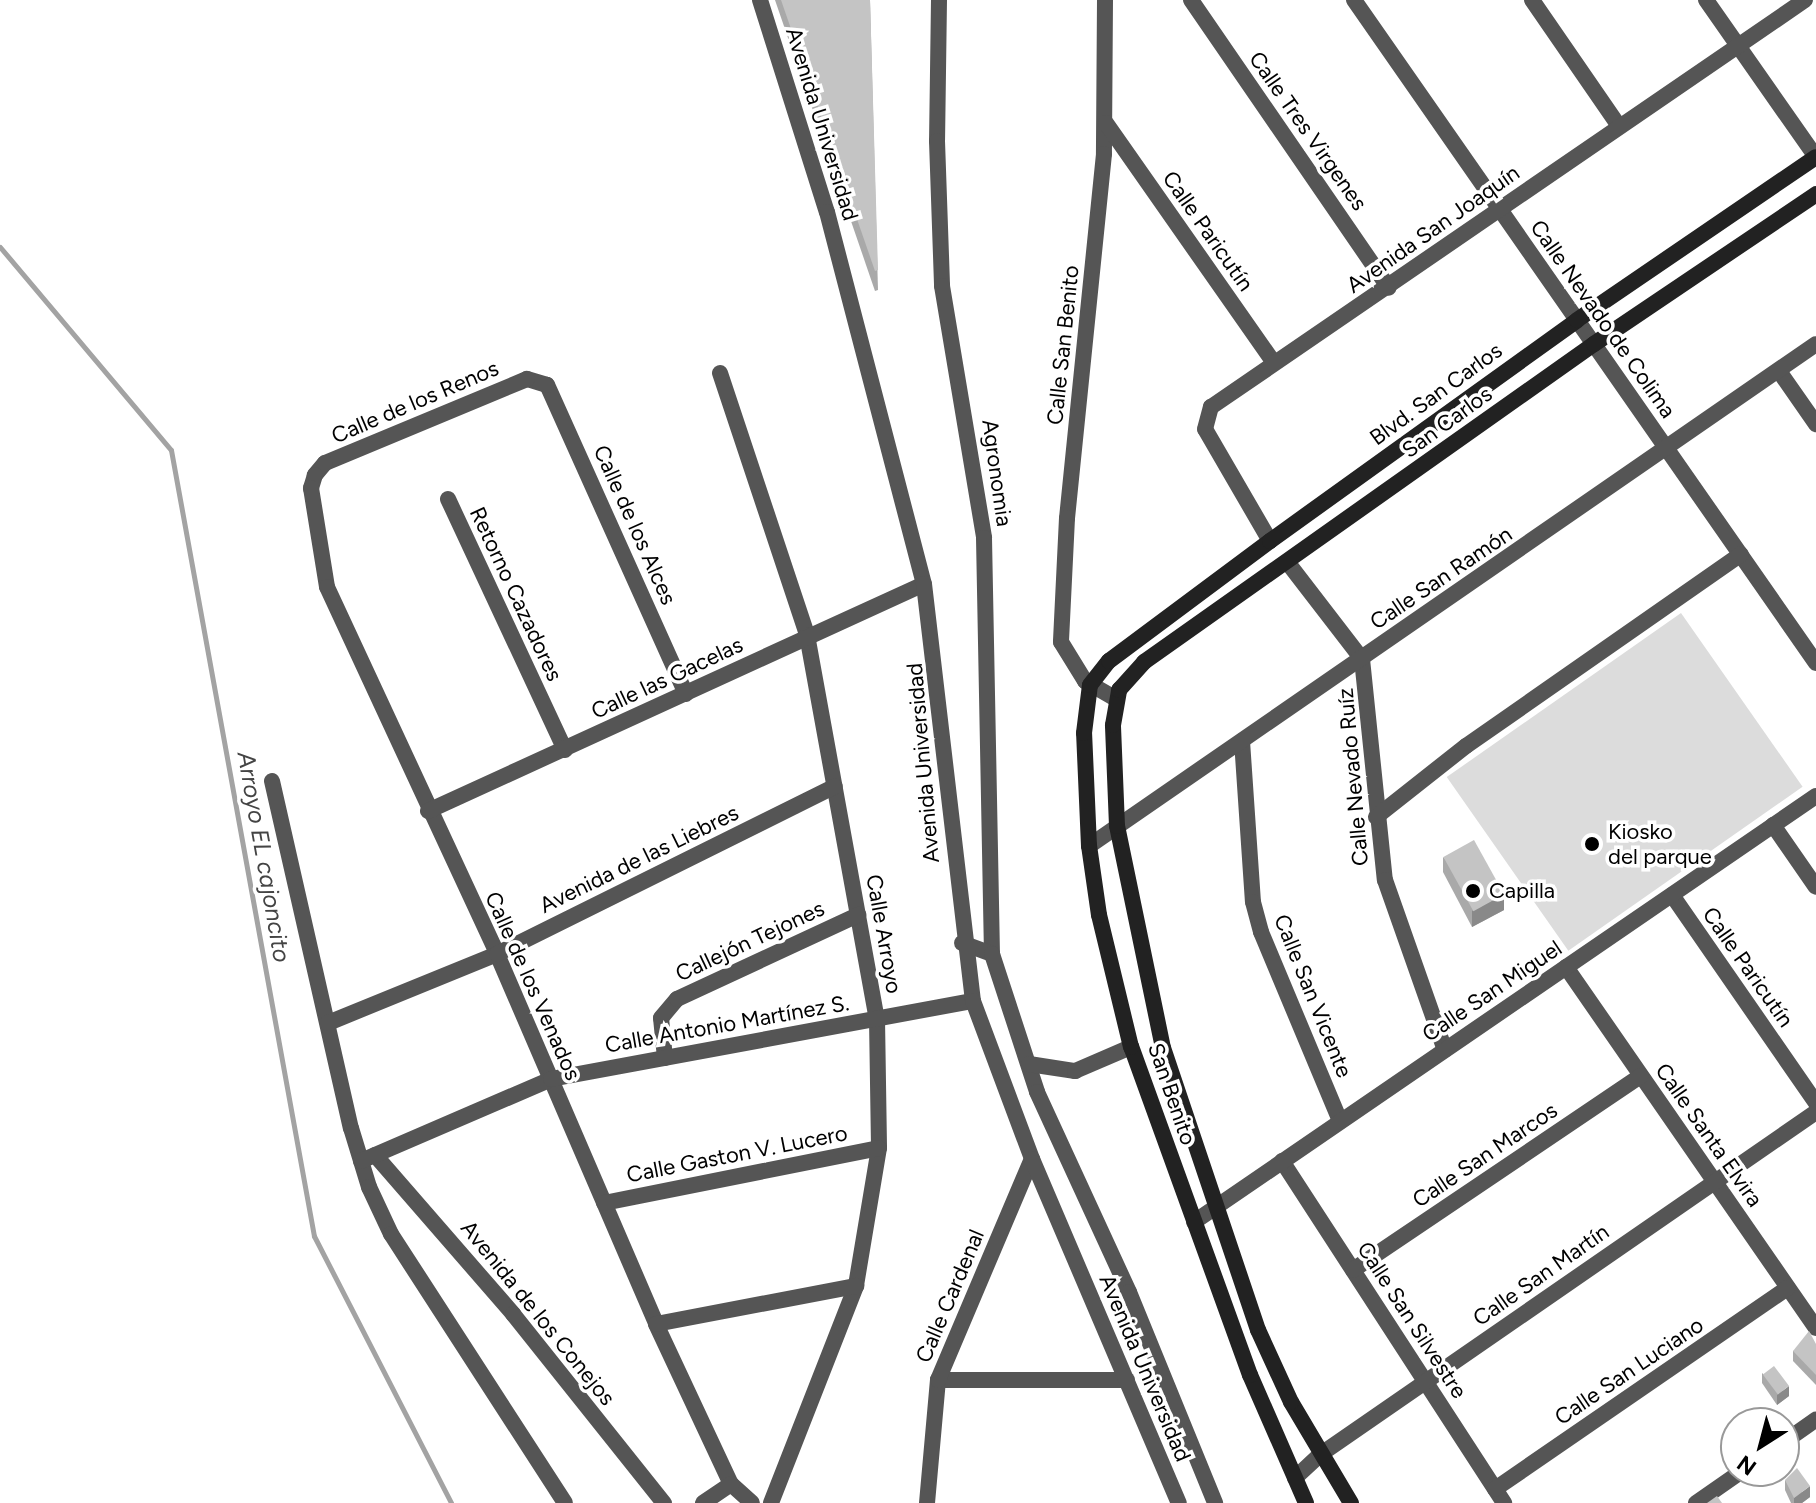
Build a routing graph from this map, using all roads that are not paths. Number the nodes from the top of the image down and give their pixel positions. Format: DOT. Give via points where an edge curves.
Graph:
graph roads {
  1 [pos="760,0"];
  2 [pos="939,0"];
  3 [pos="1105,0"];
  4 [pos="1191,0"];
  5 [pos="1354,0"];
  6 [pos="1532,0"];
  7 [pos="1706,0"];
  8 [pos="1805,0"];
  9 [pos="1738,46"];
  10 [pos="1106,123"];
  11 [pos="1619,126"];
  12 [pos="1816,157"];
  13 [pos="1814,200"];
  14 [pos="1500,209"];
  15 [pos="1389,288"];
  16 [pos="1577,320"];
  17 [pos="1594,344"];
  18 [pos="1816,344"];
  19 [pos="1274,363"];
  20 [pos="1779,371"];
  21 [pos="720,373"];
  22 [pos="537,380"];
  23 [pos="1816,424"];
  24 [pos="1667,450"];
  25 [pos="315,475"];
  26 [pos="448,499"];
  27 [pos="1270,541"];
  28 [pos="1741,554"];
  29 [pos="1288,563"];
  30 [pos="924,584"];
  31 [pos="807,635"];
  32 [pos="1362,659"];
  33 [pos="1816,663"];
  34 [pos="1091,682"];
  35 [pos="686,694"];
  36 [pos="1116,699"];
  37 [pos="1242,741"];
  38 [pos="565,750"];
  39 [pos="272,781"];
  40 [pos="835,786"];
  41 [pos="1816,796"];
  42 [pos="428,811"];
  43 [pos="1376,817"];
  44 [pos="1773,825"];
  45 [pos="1117,826"];
  46 [pos="1089,846"];
  47 [pos="1816,887"];
  48 [pos="1672,895"];
  49 [pos="858,915"];
  50 [pos="962,943"];
  51 [pos="497,954"];
  52 [pos="992,954"];
  53 [pos="1566,967"];
  54 [pos="973,1001"];
  55 [pos="877,1019"];
  56 [pos="328,1023"];
  57 [pos="1131,1047"];
  58 [pos="1445,1050"];
  59 [pos="665,1058"];
  60 [pos="1029,1064"];
  61 [pos="1641,1076"];
  62 [pos="551,1079"];
  63 [pos="1816,1103"];
  64 [pos="1816,1112"];
  65 [pos="1340,1121"];
  66 [pos="879,1148"];
  67 [pos="368,1158"];
  68 [pos="1032,1159"];
  69 [pos="1282,1161"];
  70 [pos="1715,1182"];
  71 [pos="604,1203"];
  72 [pos="1216,1207"];
  73 [pos="1194,1222"];
  74 [pos="1353,1270"];
  75 [pos="856,1286"];
  76 [pos="1788,1288"];
  77 [pos="656,1324"];
  78 [pos="1816,1328"];
  79 [pos="938,1380"];
  80 [pos="1127,1380"];
  81 [pos="1426,1382"];
  82 [pos="1321,1454"];
  83 [pos="1295,1478"];
  84 [pos="731,1484"];
  85 [pos="1720,1486"];
  86 [pos="1500,1496"];
  87 [pos="565,1503"];
  88 [pos="664,1503"];
  89 [pos="703,1503"];
  90 [pos="752,1503"];
  91 [pos="771,1503"];
  92 [pos="927,1503"];
  93 [pos="1179,1503"];
  94 [pos="1215,1503"];
  95 [pos="1306,1503"];
  96 [pos="1351,1503"];
  97 [pos="1696,1503"];
  1 -- 30 [label="street, Avenida Universidad" via="831,226"];
  2 -- 52 [label="street, Agronomia" via="942,286 984,538"];
  3 -- 10 [label="street, Calle San Benito"];
  4 -- 15 [label="street, Calle Tres Virgenes"];
  5 -- 14 [label="street, Calle Nevado de Colima"];
  6 -- 11 [label="street"];
  7 -- 9 [label="street"];
  8 -- 9 [label="street, Avenida San Joaquín"];
  9 -- 11 [label="street, Avenida San Joaquín"];
  9 -- 12 [label="street"];
  10 -- 19 [label="street, Calle Paricutín"];
  10 -- 34 [label="street, Calle San Benito" via="1067,518 1061,642 1072,665"];
  11 -- 14 [label="street, Avenida San Joaquín"];
  12 -- 16 [label="main road, Blvd. San Carlos"];
  13 -- 17 [label="main road, San Carlos"];
  14 -- 15 [label="street, Avenida San Joaquín"];
  14 -- 16 [label="street, Calle Nevado de Colima"];
  15 -- 19 [label="street, Avenida San Joaquín"];
  16 -- 17 [label="street, Calle Nevado de Colima"];
  16 -- 27 [label="main road, Blvd. San Carlos"];
  17 -- 24 [label="street, Calle Nevado de Colima"];
  17 -- 29 [label="main road, San Carlos"];
  18 -- 20 [label="street, Calle San Ramón"];
  19 -- 27 [label="street, Avenida San Joaquín" via="1211,407 1205,418 1205,429"];
  20 -- 23 [label="street"];
  20 -- 24 [label="street, Calle San Ramón"];
  21 -- 31 [label="street, Calle Arroyo"];
  22 -- 25 [label="street, Calle de los Renos" via="527,379 325,463"];
  22 -- 35 [label="street, Calle de los Alces" via="553,395"];
  24 -- 28 [label="street, Calle Nevado de Colima"];
  24 -- 32 [label="street, Calle San Ramón"];
  25 -- 42 [label="street, Calle de los Venados" via="311,488 327,587"];
  26 -- 38 [label="street, Retorno Cazadores"];
  27 -- 34 [label="main road, Blvd. San Carlos" via="1109,661"];
  28 -- 33 [label="street, Calle Nevado de Colima"];
  28 -- 43 [label="street" via="1466,746"];
  29 -- 32 [label="street, Calle Nevado Ruíz"];
  29 -- 36 [label="main road, San Carlos" via="1133,671"];
  30 -- 31 [label="street, Calle las Gacelas"];
  30 -- 50 [label="street, Avenida Universidad" via="937,664"];
  31 -- 35 [label="street, Calle las Gacelas"];
  31 -- 40 [label="street, Calle Arroyo"];
  32 -- 37 [label="street, Calle San Ramón"];
  32 -- 43 [label="street, Calle Nevado Ruíz" via="1369,687"];
  34 -- 36 [label="street"];
  34 -- 46 [label="main road, San Benito" via="1084,733"];
  35 -- 38 [label="street, Calle las Gacelas"];
  36 -- 45 [label="main road, San Benito"];
  37 -- 45 [label="street, Calle San Ramón"];
  37 -- 65 [label="street, Calle San Vicente" via="1253,902"];
  38 -- 42 [label="street, Calle las Gacelas"];
  39 -- 56 [label="street, Avenida de los Conejos"];
  40 -- 49 [label="street, Calle Arroyo"];
  40 -- 51 [label="street, Avenida de las Liebres"];
  41 -- 44 [label="street, Calle San Miguel"];
  42 -- 51 [label="street, Calle de los Venados"];
  43 -- 58 [label="street, Calle Nevado Ruíz" via="1394,913"];
  44 -- 47 [label="street"];
  44 -- 48 [label="street, Calle San Miguel"];
  45 -- 46 [label="street, Calle San Ramón"];
  45 -- 72 [label="main road, San Benito" via="1145,978"];
  46 -- 57 [label="main road, San Benito" via="1099,915"];
  48 -- 53 [label="street, Calle San Miguel"];
  48 -- 63 [label="street, Calle Paricutín"];
  49 -- 55 [label="street, Calle Arroyo"];
  49 -- 59 [label="street, Callejón Tejones" via="677,999 661,1018"];
  50 -- 52 [label="street"];
  50 -- 54 [label="street, Avenida Universidad"];
  51 -- 56 [label="street, Avenida de las Liebres"];
  51 -- 62 [label="street, Calle de los Venados"];
  52 -- 60 [label="street"];
  53 -- 58 [label="street, Calle San Miguel"];
  53 -- 61 [label="street, Calle Santa Elvira"];
  54 -- 55 [label="street, Calle Antonio Martínez S."];
  54 -- 68 [label="street, Avenida Universidad"];
  55 -- 59 [label="street, Calle Antonio Martínez S."];
  55 -- 66 [label="street, Calle Arroyo"];
  56 -- 67 [label="street, Avenida de los Conejos"];
  57 -- 60 [label="street" via="1075,1071"];
  57 -- 73 [label="main road, San Benito"];
  58 -- 65 [label="street, Calle San Miguel"];
  59 -- 62 [label="street, Calle Antonio Martínez S."];
  60 -- 94 [label="street"];
  61 -- 70 [label="street, Calle Santa Elvira"];
  61 -- 74 [label="street, Calle San Marcos"];
  62 -- 67 [label="street, Calle Antonio Martínez S."];
  62 -- 71 [label="street, Calle de los Venados"];
  64 -- 70 [label="street, Calle San Martín"];
  65 -- 69 [label="street, Calle San Miguel"];
  66 -- 71 [label="street, Calle Gaston V. Lucero"];
  66 -- 75 [label="street, Calle Arroyo"];
  67 -- 87 [label="street" via="391,1234"];
  67 -- 88 [label="street, Avenida de los Conejos" via="485,1280"];
  68 -- 79 [label="street, Calle Cardenal"];
  68 -- 80 [label="street, Avenida Universidad"];
  69 -- 72 [label="street, Calle San Miguel"];
  69 -- 74 [label="street, Calle San Silvestre"];
  70 -- 76 [label="street, Calle Santa Elvira"];
  70 -- 81 [label="street, Calle San Martín"];
  71 -- 77 [label="street, Calle de los Venados"];
  72 -- 73 [label="street, Calle San Miguel"];
  72 -- 82 [label="main road, San Benito" via="1258,1330"];
  73 -- 83 [label="main road, San Benito"];
  74 -- 81 [label="street, Calle San Silvestre"];
  75 -- 77 [label="street"];
  75 -- 91 [label="street, Calle Arroyo"];
  76 -- 78 [label="street, Calle Santa Elvira"];
  76 -- 86 [label="street, Calle San Luciano"];
  77 -- 84 [label="street, Calle de los Venados"];
  79 -- 80 [label="street"];
  79 -- 92 [label="street, Calle Cardenal"];
  80 -- 93 [label="street, Avenida Universidad"];
  81 -- 82 [label="street, Calle San Martín"];
  81 -- 86 [label="street, Calle San Silvestre"];
  82 -- 83 [label="street, Calle San Martín"];
  82 -- 96 [label="main road, San Benito"];
  83 -- 95 [label="main road, San Benito"];
  84 -- 89 [label="street"];
  84 -- 90 [label="street, Calle de los Venados"];
  85 -- 97 [label="street"];
}
